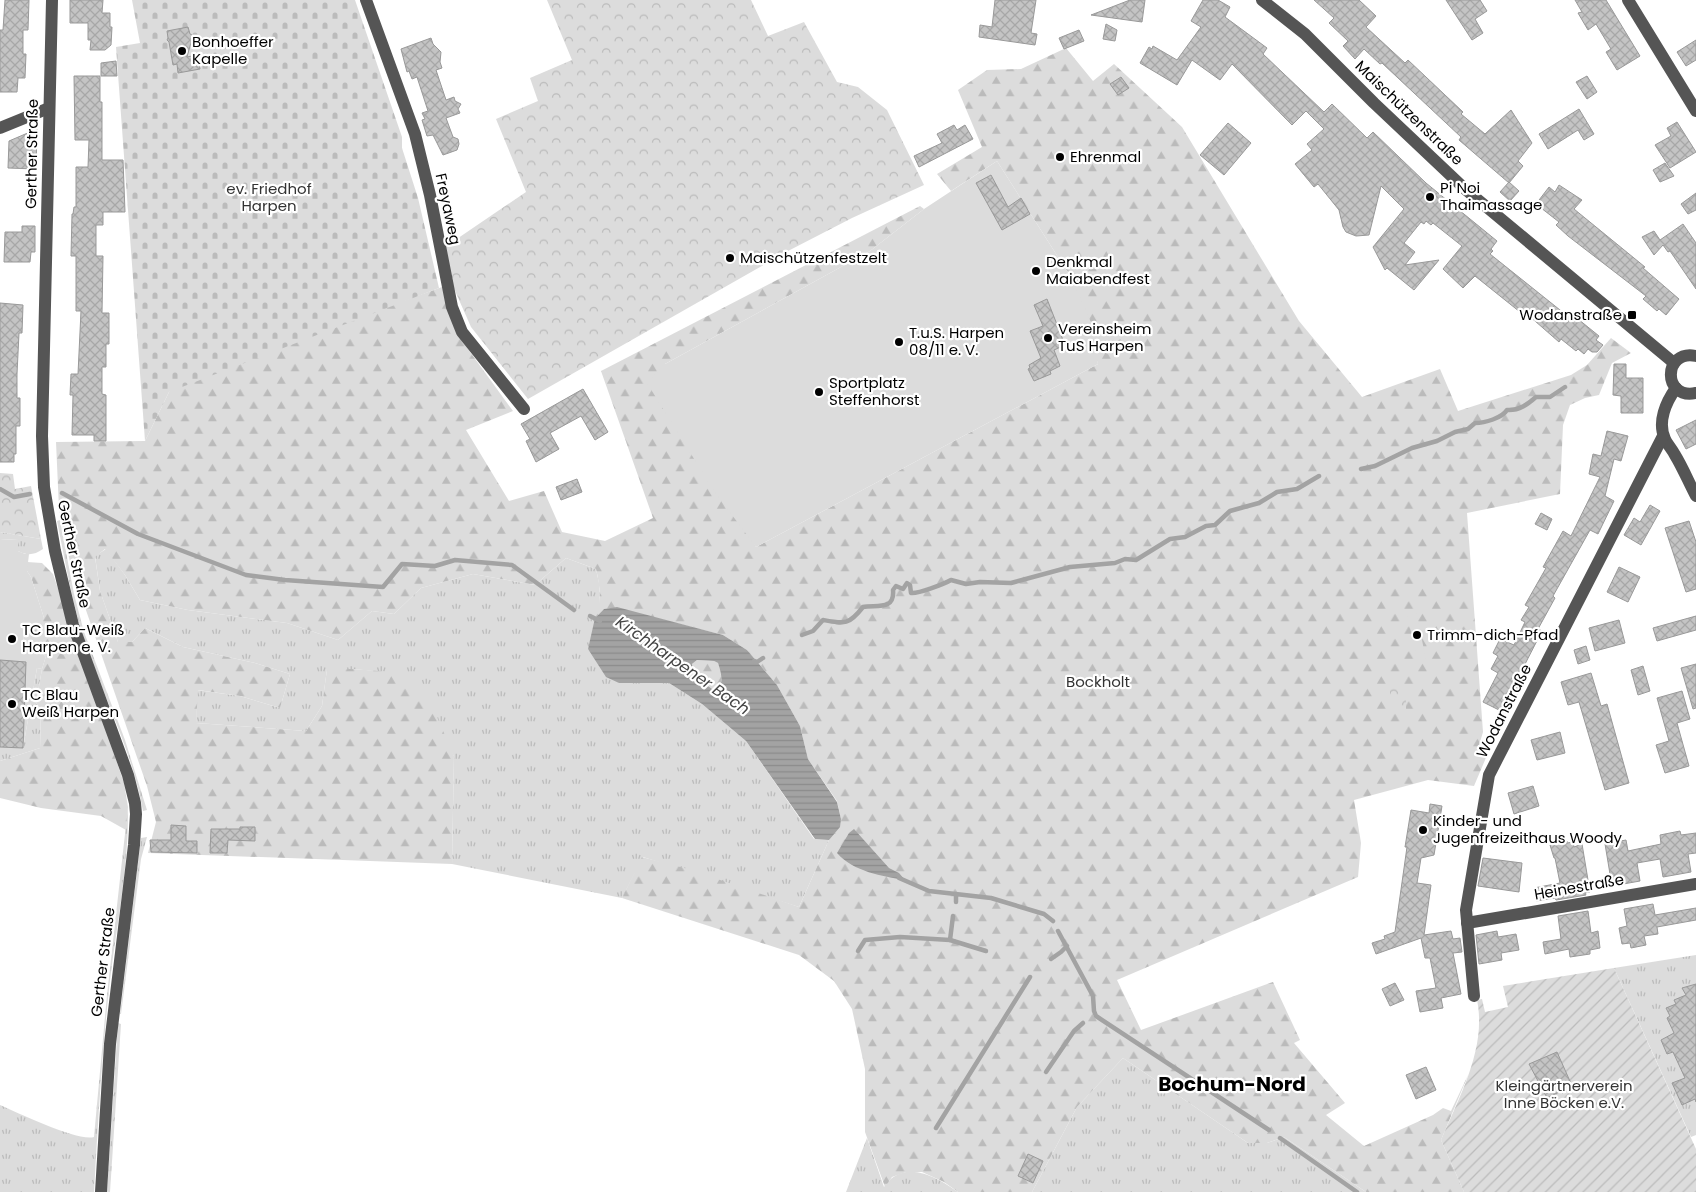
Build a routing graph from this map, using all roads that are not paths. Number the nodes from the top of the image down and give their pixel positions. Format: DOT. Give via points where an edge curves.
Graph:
graph roads {
  1 [pos="52,0"];
  2 [pos="366,0"];
  3 [pos="1262,0"];
  4 [pos="1628,0"];
  5 [pos="49,108"];
  6 [pos="1696,111"];
  7 [pos="0,128"];
  8 [pos="1696,356"];
  9 [pos="1674,363"];
  10 [pos="1676,388"];
  11 [pos="1696,393"];
  12 [pos="524,409"];
  13 [pos="1663,436"];
  14 [pos="1696,496"];
  15 [pos="1696,884"];
  16 [pos="1467,923"];
  17 [pos="1474,996"];
  18 [pos="101,1192"];
  1 -- 5 [label="street, Gerther Straße"];
  2 -- 12 [label="street, Freyaweg" via="415,134 452,306 462,332"];
  3 -- 9 [label="street, Maischützenstraße" via="1304,34 1465,189"];
  4 -- 6 [label="street"];
  5 -- 7 [label="street"];
  5 -- 18 [label="street, Gerther Straße" via="42,436 46,508 73,625 125,766 136,814 110,1044"];
  8 -- 9 [label="street" via="1685,356"];
  9 -- 10 [label="street" via="1670,376"];
  10 -- 11 [label="street" via="1687,394"];
  10 -- 13 [label="street" via="1664,410"];
  13 -- 14 [label="street"];
  13 -- 16 [label="street, Wodanstraße" via="1489,775 1466,910"];
  15 -- 16 [label="street, Heinestraße"];
  16 -- 17 [label="street, Wodanstraße"];
}
